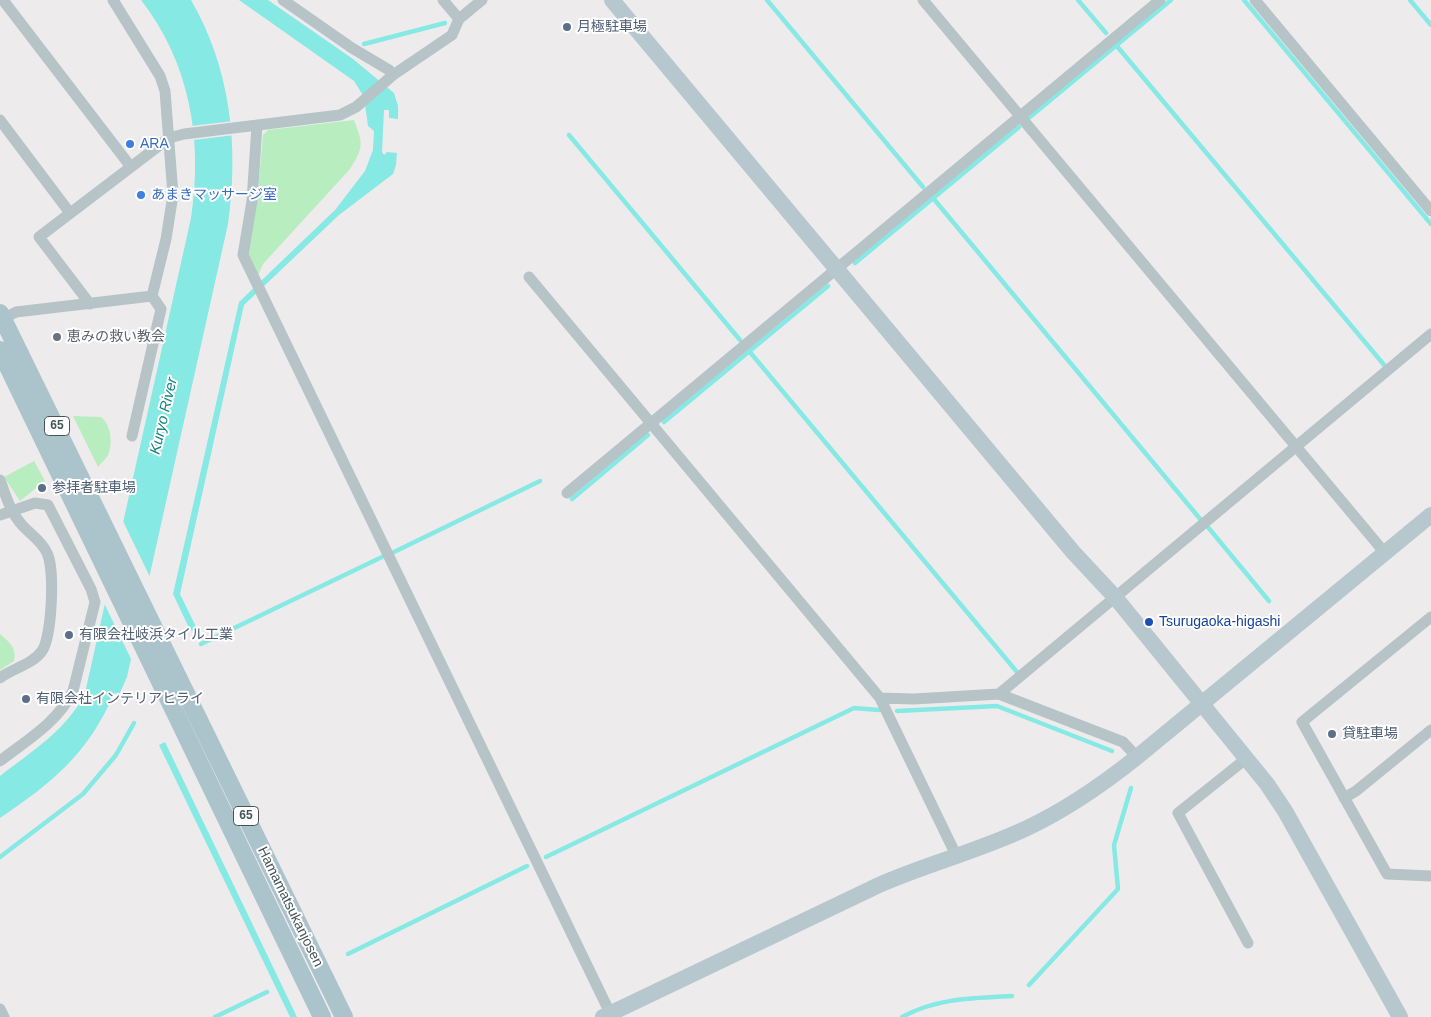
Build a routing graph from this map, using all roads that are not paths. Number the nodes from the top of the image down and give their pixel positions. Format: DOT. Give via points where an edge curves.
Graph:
graph roads {
  1 [pos="4,0"];
  2 [pos="113,0"];
  3 [pos="283,0"];
  4 [pos="443,0"];
  5 [pos="482,0"];
  6 [pos="612,0"];
  7 [pos="923,0"];
  8 [pos="1160,0"];
  9 [pos="1254,0"];
  10 [pos="459,19"];
  11 [pos="388,78"];
  12 [pos="1020,116"];
  13 [pos="0,120"];
  14 [pos="257,125"];
  15 [pos="169,138"];
  16 [pos="130,167"];
  17 [pos="1431,210"];
  18 [pos="70,213"];
  19 [pos="837,269"];
  20 [pos="529,277"];
  21 [pos="152,296"];
  22 [pos="90,304"];
  23 [pos="2,316"];
  24 [pos="1431,334"];
  25 [pos="0,350"];
  26 [pos="651,423"];
  27 [pos="132,436"];
  28 [pos="1296,446"];
  29 [pos="0,480"];
  30 [pos="567,493"];
  31 [pos="6,513"];
  32 [pos="1431,515"];
  33 [pos="1385,553"];
  34 [pos="1115,597"];
  35 [pos="1431,617"];
  36 [pos="0,678"];
  37 [pos="999,694"];
  38 [pos="880,698"];
  39 [pos="1202,704"];
  40 [pos="1431,730"];
  41 [pos="1137,757"];
  42 [pos="1247,758"];
  43 [pos="0,761"];
  44 [pos="1344,798"];
  45 [pos="956,854"];
  46 [pos="1431,876"];
  47 [pos="1248,943"];
  48 [pos="0,1009"];
  49 [pos="608,1016"];
  50 [pos="4,1017"];
  51 [pos="322,1017"];
  52 [pos="344,1017"];
  53 [pos="1400,1017"];
  1 -- 16 [label="street"];
  2 -- 15 [label="street" via="163,83"];
  3 -- 11 [label="street" via="389,70"];
  4 -- 10 [label="street"];
  5 -- 10 [label="street"];
  6 -- 19 [label="street"];
  7 -- 12 [label="street"];
  8 -- 12 [label="street"];
  9 -- 17 [label="street"];
  10 -- 11 [label="street" via="452,35"];
  11 -- 14 [label="street" via="356,107 340,115"];
  12 -- 19 [label="street"];
  12 -- 28 [label="street"];
  13 -- 18 [label="street"];
  14 -- 15 [label="street"];
  14 -- 49 [label="street" via="252,201 243,255"];
  15 -- 16 [label="street"];
  15 -- 21 [label="street" via="173,195"];
  16 -- 18 [label="street"];
  18 -- 22 [label="street" via="39,237"];
  19 -- 26 [label="street"];
  19 -- 34 [label="street" via="1073,552"];
  20 -- 26 [label="street"];
  21 -- 22 [label="street"];
  21 -- 27 [label="street" via="161,309"];
  22 -- 23 [label="street"];
  23 -- 52 [label="main road, Hamamatsukanjosen / 65"];
  24 -- 28 [label="street"];
  25 -- 51 [label="main road, Hamamatsukanjosen / 65"];
  26 -- 30 [label="street"];
  26 -- 38 [label="street"];
  28 -- 33 [label="street"];
  28 -- 34 [label="street"];
  29 -- 31 [label="street"];
  31 -- 36 [label="street" via="48,554 50,628 42,651 33,660"];
  31 -- 43 [label="street" via="36,504 48,505 95,602 68,702 53,720"];
  32 -- 33 [label="street"];
  33 -- 39 [label="street"];
  34 -- 37 [label="street"];
  34 -- 39 [label="street"];
  35 -- 44 [label="street" via="1302,722"];
  37 -- 38 [label="street"];
  37 -- 41 [label="street" via="1123,742"];
  38 -- 45 [label="street"];
  39 -- 41 [label="street"];
  39 -- 42 [label="street"];
  40 -- 44 [label="street"];
  41 -- 45 [label="street" via="1091,792 1047,818 1024,830"];
  42 -- 47 [label="street" via="1178,813"];
  42 -- 53 [label="street" via="1285,811"];
  44 -- 46 [label="street" via="1388,874"];
  45 -- 49 [label="street" via="847,900"];
  48 -- 50 [label="street"];
}
